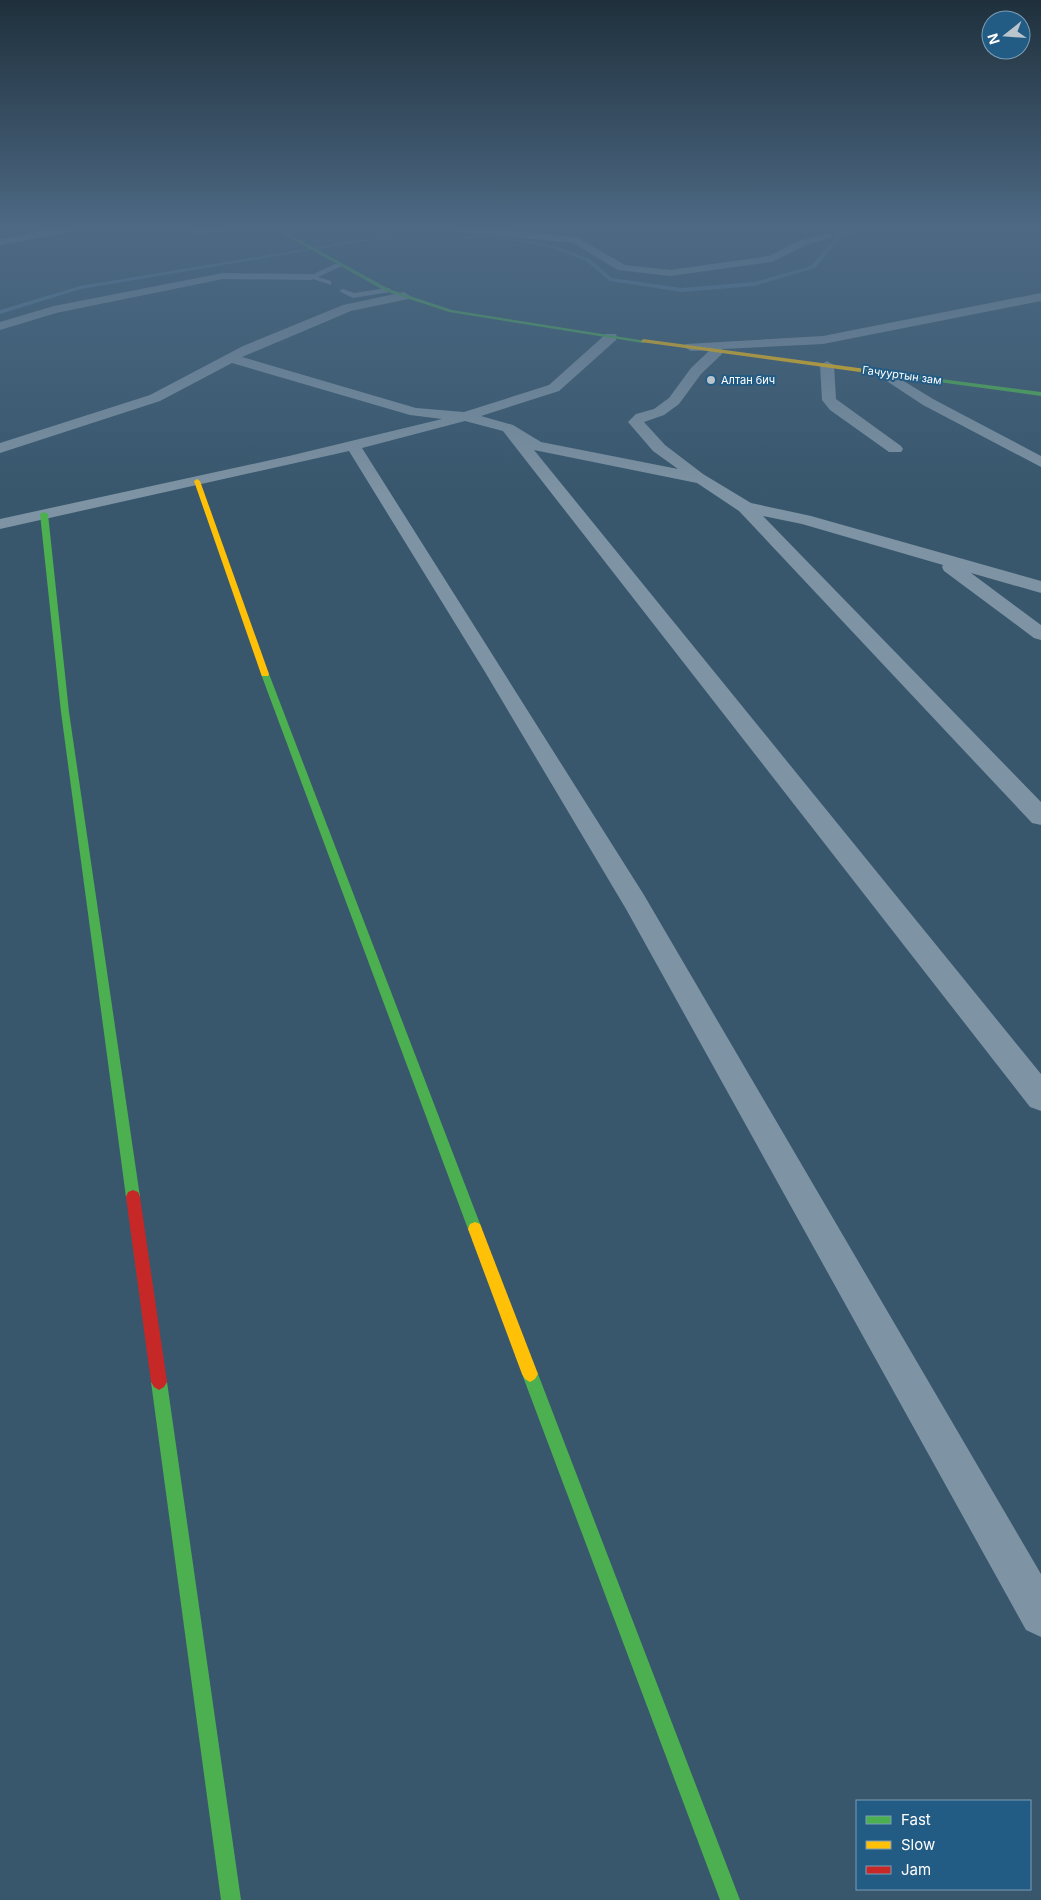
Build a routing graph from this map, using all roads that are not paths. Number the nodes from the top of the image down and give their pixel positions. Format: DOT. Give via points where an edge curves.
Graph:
graph roads {
  1 [pos="31,317"];
  2 [pos="327,317"];
  3 [pos="486,317"];
  4 [pos="941,317"];
  5 [pos="0,326"];
  6 [pos="611,336"];
  7 [pos="691,347"];
  8 [pos="717,351"];
  9 [pos="230,358"];
  10 [pos="826,365"];
  11 [pos="884,373"];
  12 [pos="1041,394"];
  13 [pos="464,416"];
  14 [pos="508,428"];
  15 [pos="353,446"];
  16 [pos="0,448"];
  17 [pos="895,449"];
  18 [pos="1041,462"];
  19 [pos="702,479"];
  20 [pos="197,481"];
  21 [pos="745,507"];
  22 [pos="44,514"];
  23 [pos="0,524"];
  24 [pos="938,557"];
  25 [pos="1041,587"];
  26 [pos="1041,634"];
  27 [pos="1041,817"];
  28 [pos="1041,1097"];
  29 [pos="1041,1615"];
  30 [pos="230,1900"];
  31 [pos="730,1900"];
  1 -- 5 [label="street"];
  2 -- 9 [label="street"];
  3 -- 6 [label="street, Гачууртын зам"];
  4 -- 7 [label="street" via="823,340"];
  6 -- 7 [label="street, Гачууртын зам"];
  6 -- 13 [label="street" via="554,388"];
  7 -- 8 [label="street, Гачууртын зам"];
  8 -- 10 [label="street, Гачууртын зам"];
  8 -- 19 [label="street" via="696,371 674,401 659,412 640,417 635,422 659,448"];
  9 -- 13 [label="street" via="416,412"];
  9 -- 16 [label="street" via="155,398"];
  10 -- 11 [label="street, Гачууртын зам"];
  10 -- 17 [label="street" via="829,400 834,407"];
  11 -- 12 [label="street, Гачууртын зам"];
  11 -- 18 [label="street" via="928,402"];
  13 -- 14 [label="street"];
  13 -- 15 [label="street"];
  14 -- 19 [label="street" via="536,446"];
  14 -- 28 [label="street"];
  15 -- 20 [label="street"];
  15 -- 29 [label="street" via="635,902"];
  19 -- 21 [label="street"];
  20 -- 22 [label="street"];
  20 -- 31 [label="street" via="268,684"];
  21 -- 24 [label="street"];
  21 -- 27 [label="street"];
  22 -- 23 [label="street"];
  22 -- 30 [label="street" via="65,712"];
  24 -- 25 [label="street"];
  24 -- 26 [label="street"];
}
